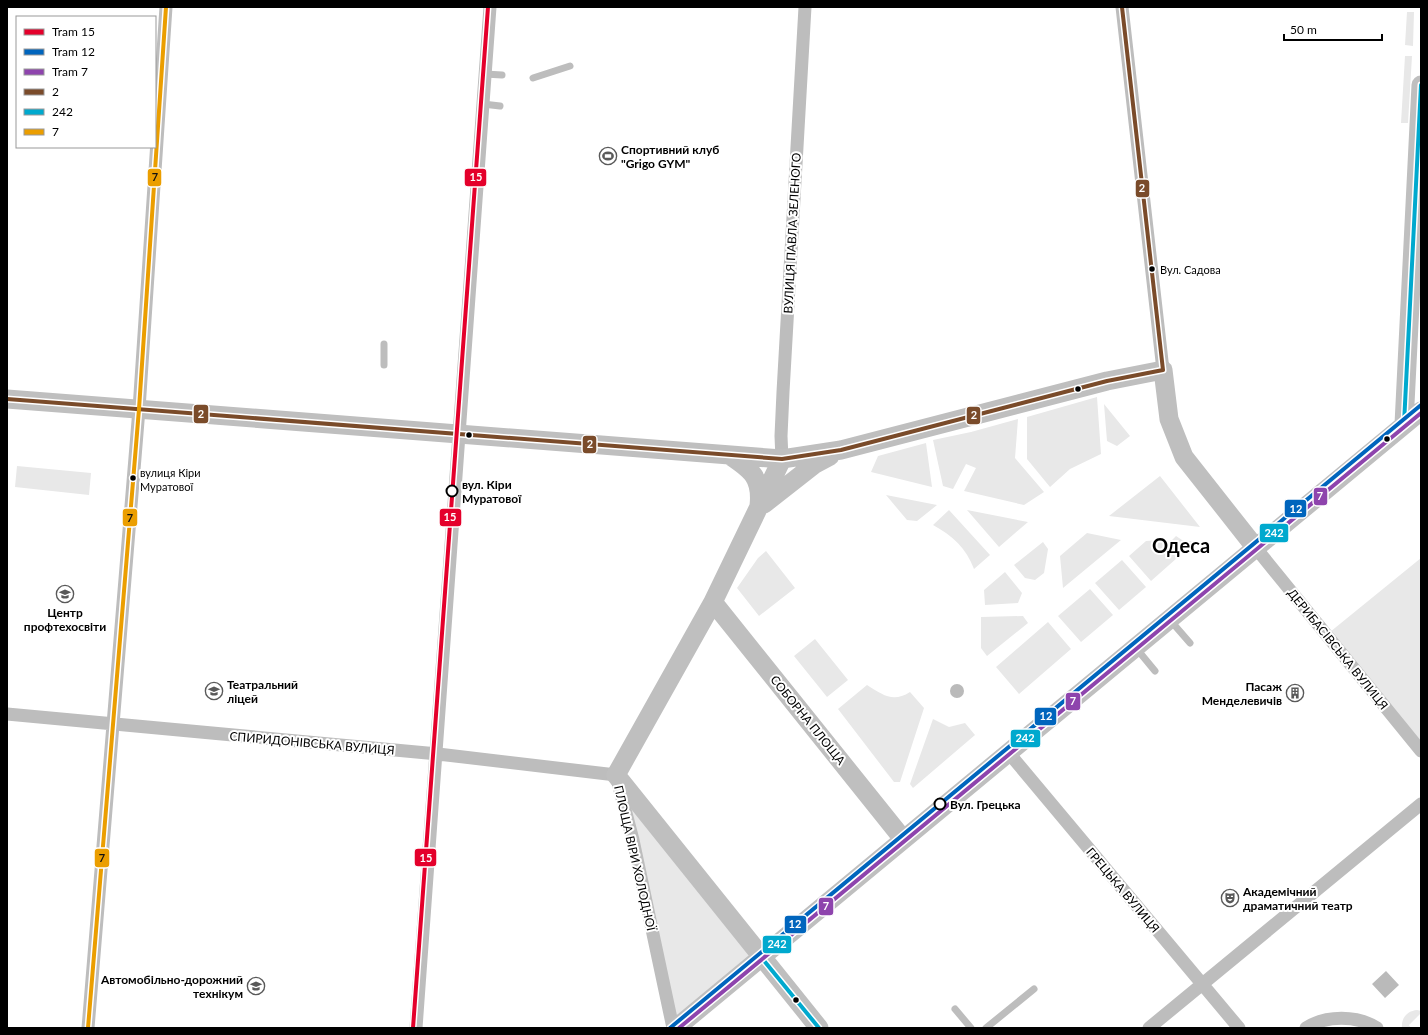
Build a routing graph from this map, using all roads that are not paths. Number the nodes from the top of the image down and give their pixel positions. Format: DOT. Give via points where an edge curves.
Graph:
graph roads {
  1 [pos="166,7"];
  2 [pos="490,7"];
  3 [pos="806,7"];
  4 [pos="1122,7"];
  5 [pos="570,66"];
  6 [pos="485,74"];
  7 [pos="502,75"];
  8 [pos="533,78"];
  9 [pos="1421,85"];
  10 [pos="483,104"];
  11 [pos="500,106"];
  12 [pos="384,344"];
  13 [pos="384,365"];
  14 [pos="1163,370"];
  15 [pos="7,399"];
  16 [pos="140,409"];
  17 [pos="1421,411"];
  18 [pos="1404,424"];
  19 [pos="460,434"];
  20 [pos="841,450"];
  21 [pos="729,455"];
  22 [pos="782,459"];
  23 [pos="759,508"];
  24 [pos="1254,547"];
  25 [pos="713,602"];
  26 [pos="1168,619"];
  27 [pos="1190,643"];
  28 [pos="1135,647"];
  29 [pos="1155,671"];
  30 [pos="7,714"];
  31 [pos="113,725"];
  32 [pos="1421,751"];
  33 [pos="1008,752"];
  34 [pos="436,754"];
  35 [pos="616,775"];
  36 [pos="1421,804"];
  37 [pos="903,839"];
  38 [pos="761,957"];
  39 [pos="1202,984"];
  40 [pos="1034,989"];
  41 [pos="955,1009"];
  42 [pos="88,1028"];
  43 [pos="416,1028"];
  44 [pos="674,1028"];
  45 [pos="819,1028"];
  46 [pos="971,1028"];
  47 [pos="986,1028"];
  48 [pos="1149,1028"];
  49 [pos="1239,1028"];
  50 [pos="1306,1028"];
  51 [pos="1377,1028"];
  1 -- 16 [label="street"];
  2 -- 6 [label="street"];
  3 -- 22 [label="street, ВУЛИЦЯ ПАВЛА ЗЕЛЕНОГО" via="781,436"];
  4 -- 14 [label="street"];
  5 -- 8 [label="lane"];
  6 -- 7 [label="lane"];
  6 -- 10 [label="street"];
  9 -- 18 [label="street"];
  10 -- 11 [label="lane"];
  10 -- 19 [label="street"];
  12 -- 13 [label="lane"];
  14 -- 20 [label="street" via="1107,381"];
  14 -- 24 [label="street" via="1169,419 1184,457"];
  15 -- 16 [label="street"];
  16 -- 19 [label="street"];
  16 -- 31 [label="street"];
  17 -- 18 [label="street"];
  18 -- 24 [label="street"];
  19 -- 21 [label="street"];
  19 -- 34 [label="street"];
  20 -- 22 [label="street"];
  20 -- 23 [label="street" via="815,464"];
  21 -- 22 [label="street"];
  21 -- 23 [label="street" via="744,465 755,477 761,491"];
  22 -- 23 [label="street"];
  23 -- 25 [label="street"];
  24 -- 26 [label="street"];
  24 -- 32 [label="street, ДЕРИБАСІВСЬКА ВУЛИЦЯ"];
  25 -- 35 [label="street"];
  25 -- 37 [label="street, СОБОРНА ПЛОЩА"];
  26 -- 27 [label="lane"];
  26 -- 28 [label="street"];
  28 -- 29 [label="lane"];
  28 -- 33 [label="street"];
  30 -- 31 [label="street, СПИРИДОНІВСЬКА ВУЛИЦЯ"];
  31 -- 34 [label="street, СПИРИДОНІВСЬКА ВУЛИЦЯ"];
  31 -- 42 [label="street"];
  33 -- 37 [label="street"];
  33 -- 39 [label="street, ГРЕЦЬКА ВУЛИЦЯ"];
  34 -- 35 [label="street, СПИРИДОНІВСЬКА ВУЛИЦЯ"];
  34 -- 43 [label="street"];
  35 -- 38 [label="street, ПЛОЩА ВІРИ ХОЛОДНОЇ"];
  35 -- 44 [label="street, ПЛОЩА ВІРИ ХОЛОДНОЇ" via="633,840"];
  36 -- 39 [label="street"];
  37 -- 38 [label="street"];
  38 -- 44 [label="street"];
  38 -- 45 [label="street, ПЛОЩА ВІРИ ХОЛОДНОЇ"];
  39 -- 48 [label="street"];
  39 -- 49 [label="street, ГРЕЦЬКА ВУЛИЦЯ"];
  40 -- 47 [label="lane"];
  41 -- 46 [label="lane"];
  50 -- 51 [label="street" via="1323,1020 1336,1018 1361,1021"];
}
